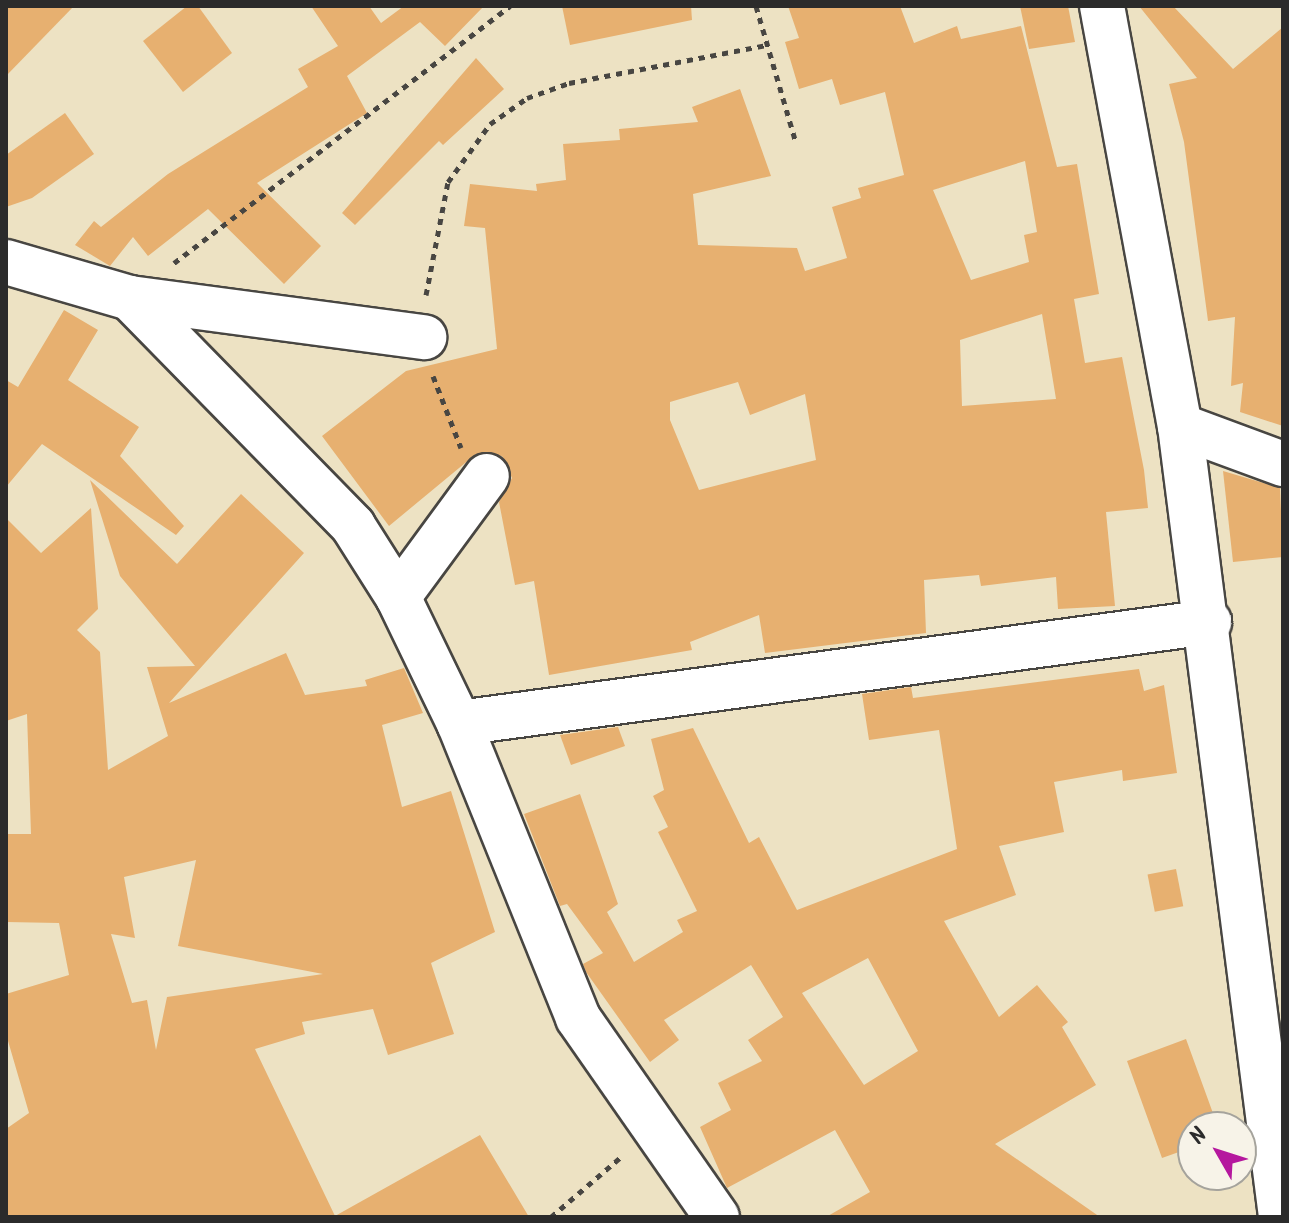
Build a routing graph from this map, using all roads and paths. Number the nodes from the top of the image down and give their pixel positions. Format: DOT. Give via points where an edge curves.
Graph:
graph roads {
  1 [pos="510,6"];
  2 [pos="756,6"];
  3 [pos="1102,6"];
  4 [pos="767,45"];
  5 [pos="796,143"];
  6 [pos="6,262"];
  7 [pos="130,298"];
  8 [pos="424,337"];
  9 [pos="1180,426"];
  10 [pos="1283,464"];
  11 [pos="487,476"];
  12 [pos="398,597"];
  13 [pos="1209,622"];
  14 [pos="459,723"];
  15 [pos="654,1128"];
  16 [pos="551,1217"];
  17 [pos="717,1217"];
  18 [pos="1281,1217"];
  1 -- 7 [label="path"];
  2 -- 4 [label="path"];
  3 -- 9 [label="street"];
  4 -- 5 [label="path"];
  4 -- 8 [label="path" via="569,83 527,98 490,124 448,182 428,261"];
  6 -- 7 [label="street"];
  7 -- 8 [label="street"];
  7 -- 12 [label="street" via="353,526"];
  8 -- 11 [label="path" via="454,440"];
  9 -- 10 [label="street"];
  9 -- 13 [label="street"];
  11 -- 12 [label="street"];
  12 -- 14 [label="street"];
  13 -- 14 [label="street"];
  13 -- 18 [label="street"];
  14 -- 15 [label="street" via="578,1018"];
  15 -- 16 [label="path"];
  15 -- 17 [label="street"];
}
